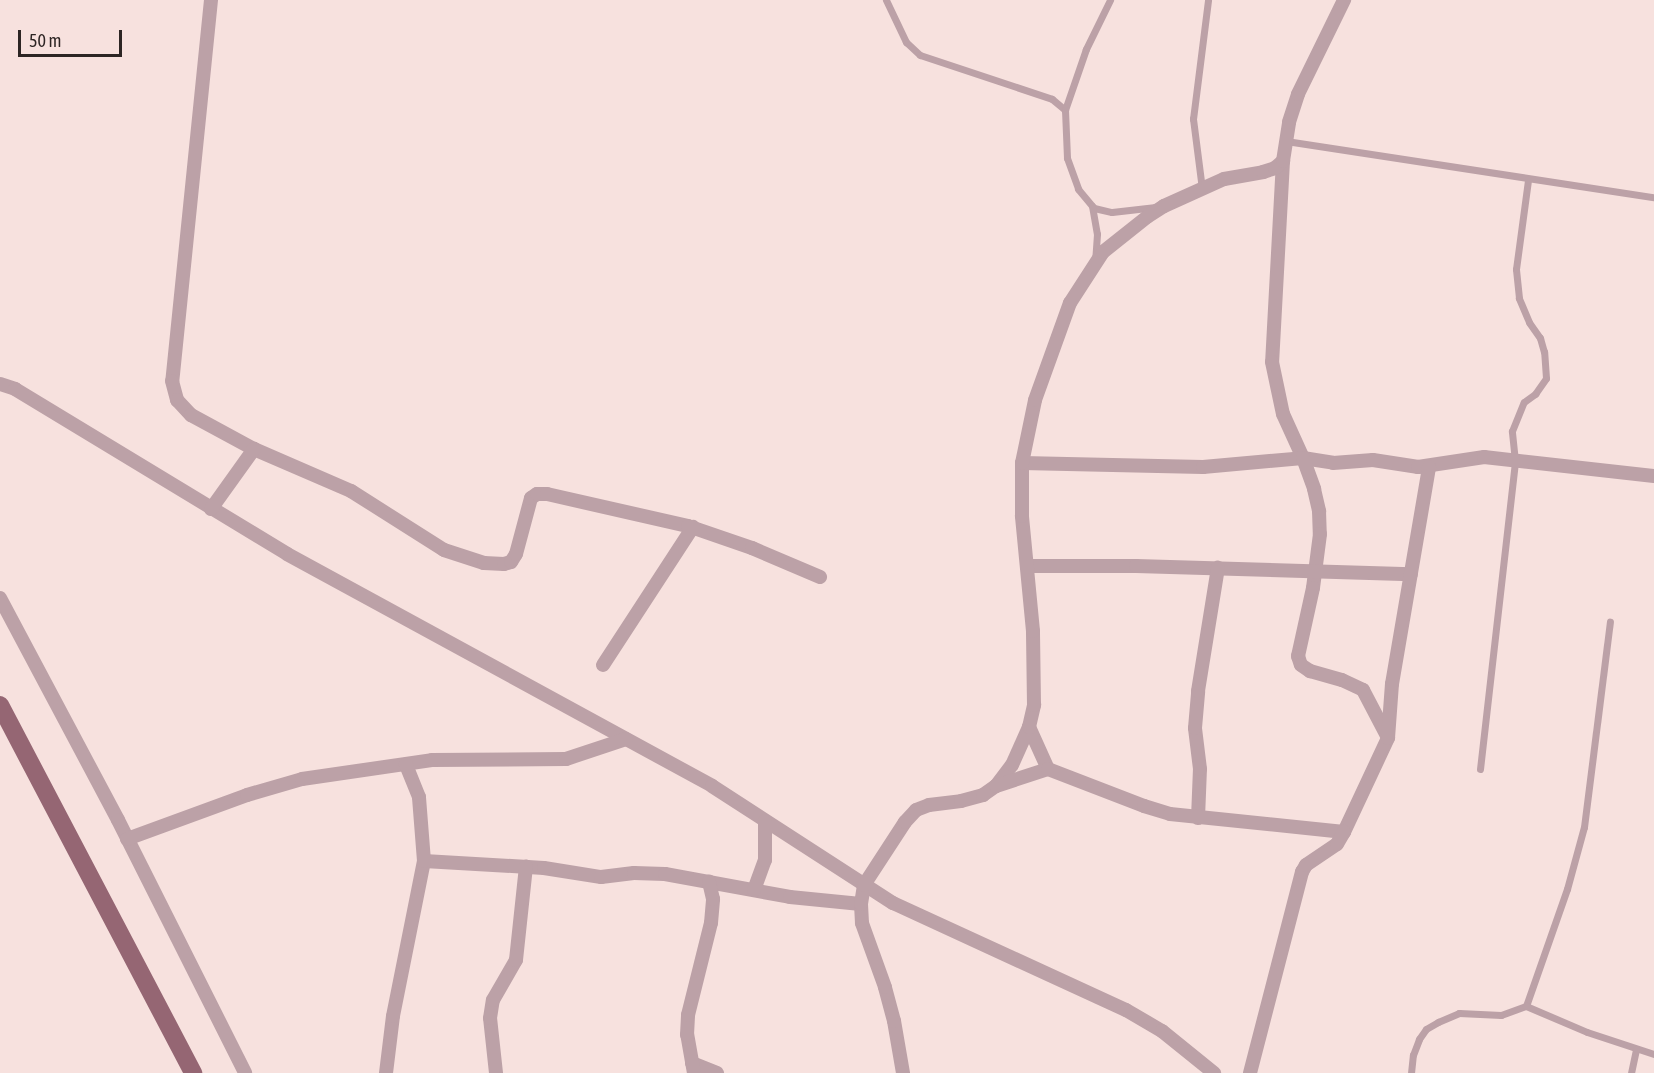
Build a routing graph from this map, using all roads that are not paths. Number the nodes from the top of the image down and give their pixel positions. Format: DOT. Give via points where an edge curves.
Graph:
graph roads {
  1 [pos="211,0"];
  2 [pos="886,0"];
  3 [pos="1110,0"];
  4 [pos="1208,0"];
  5 [pos="1344,0"];
  6 [pos="1065,110"];
  7 [pos="1286,141"];
  8 [pos="1283,161"];
  9 [pos="1528,180"];
  10 [pos="1202,189"];
  11 [pos="1654,197"];
  12 [pos="1092,206"];
  13 [pos="1164,206"];
  14 [pos="1095,264"];
  15 [pos="0,384"];
  16 [pos="254,449"];
  17 [pos="1303,458"];
  18 [pos="1515,461"];
  19 [pos="1022,463"];
  20 [pos="1429,467"];
  21 [pos="1654,476"];
  22 [pos="211,509"];
  23 [pos="693,527"];
  24 [pos="1027,566"];
  25 [pos="1218,568"];
  26 [pos="1315,573"];
  27 [pos="1411,574"];
  28 [pos="820,577"];
  29 [pos="0,598"];
  30 [pos="1610,622"];
  31 [pos="603,665"];
  32 [pos="0,705"];
  33 [pos="1029,727"];
  34 [pos="1388,738"];
  35 [pos="626,739"];
  36 [pos="406,765"];
  37 [pos="1048,769"];
  38 [pos="1480,769"];
  39 [pos="996,786"];
  40 [pos="1198,818"];
  41 [pos="765,821"];
  42 [pos="1344,832"];
  43 [pos="127,839"];
  44 [pos="424,861"];
  45 [pos="526,867"];
  46 [pos="709,881"];
  47 [pos="864,885"];
  48 [pos="754,890"];
  49 [pos="861,904"];
  50 [pos="1526,1006"];
  51 [pos="1636,1050"];
  52 [pos="1654,1054"];
  53 [pos="693,1068"];
  54 [pos="193,1073"];
  55 [pos="245,1073"];
  56 [pos="386,1073"];
  57 [pos="496,1073"];
  58 [pos="717,1073"];
  59 [pos="903,1073"];
  60 [pos="1214,1073"];
  61 [pos="1250,1073"];
  62 [pos="1411,1073"];
  63 [pos="1631,1073"];
  1 -- 16 [label="street" via="172,381 177,400 191,415"];
  2 -- 6 [label="lane" via="906,42 920,55 1052,99"];
  3 -- 6 [label="lane" via="1086,49"];
  4 -- 10 [label="lane" via="1193,119"];
  5 -- 7 [label="street" via="1298,94"];
  6 -- 12 [label="lane" via="1072,179"];
  7 -- 8 [label="street"];
  7 -- 9 [label="lane"];
  8 -- 10 [label="street" via="1275,168 1224,179"];
  8 -- 17 [label="street" via="1272,362 1283,414"];
  9 -- 11 [label="lane"];
  9 -- 18 [label="lane" via="1516,269 1519,298 1528,322 1540,338 1546,378 1524,402 1512,431"];
  10 -- 13 [label="street"];
  12 -- 13 [label="lane" via="1112,212"];
  12 -- 14 [label="lane"];
  13 -- 14 [label="street" via="1121,236"];
  14 -- 19 [label="street" via="1070,303 1048,360"];
  15 -- 22 [label="street" via="15,389"];
  16 -- 22 [label="street"];
  16 -- 23 [label="street" via="351,491 444,550 484,563 511,562 527,507 537,494"];
  17 -- 19 [label="street" via="1203,467"];
  17 -- 20 [label="street"];
  17 -- 26 [label="street" via="1319,510"];
  18 -- 20 [label="street" via="1473,457"];
  18 -- 21 [label="street"];
  18 -- 38 [label="lane"];
  19 -- 24 [label="street"];
  20 -- 27 [label="street"];
  22 -- 35 [label="street"];
  23 -- 28 [label="street"];
  23 -- 31 [label="street"];
  24 -- 25 [label="street"];
  24 -- 33 [label="street" via="1035,675 1035,705"];
  25 -- 26 [label="street"];
  25 -- 40 [label="street" via="1196,710"];
  26 -- 27 [label="street"];
  26 -- 34 [label="street" via="1298,656 1301,665 1363,690"];
  27 -- 34 [label="street" via="1392,684"];
  29 -- 43 [label="street"];
  30 -- 50 [label="lane" via="1584,827"];
  32 -- 54 [label="main road"];
  33 -- 37 [label="street"];
  33 -- 39 [label="street" via="1012,765"];
  34 -- 42 [label="street"];
  35 -- 36 [label="street" via="566,759 448,759"];
  35 -- 41 [label="street" via="712,786"];
  36 -- 43 [label="street" via="287,782"];
  36 -- 44 [label="street" via="419,797"];
  37 -- 39 [label="street"];
  37 -- 40 [label="street" via="1144,806"];
  39 -- 47 [label="street" via="983,795 915,810"];
  40 -- 42 [label="street"];
  41 -- 47 [label="street"];
  41 -- 48 [label="street" via="765,860"];
  42 -- 61 [label="street" via="1337,844 1302,872"];
  43 -- 55 [label="street"];
  44 -- 45 [label="street"];
  44 -- 56 [label="street" via="393,1016"];
  45 -- 46 [label="street" via="601,877 649,874"];
  45 -- 57 [label="street" via="516,960 496,992 490,1018"];
  46 -- 48 [label="street"];
  46 -- 53 [label="street" via="713,899 711,923 688,1015"];
  47 -- 49 [label="street"];
  47 -- 60 [label="street" via="957,934 1126,1010 1162,1031"];
  48 -- 49 [label="street"];
  49 -- 59 [label="street" via="862,923 894,1021"];
  50 -- 51 [label="lane"];
  50 -- 62 [label="lane" via="1501,1015 1459,1013 1438,1022 1419,1039"];
  51 -- 52 [label="lane"];
  51 -- 63 [label="lane"];
  53 -- 58 [label="street"];
}
